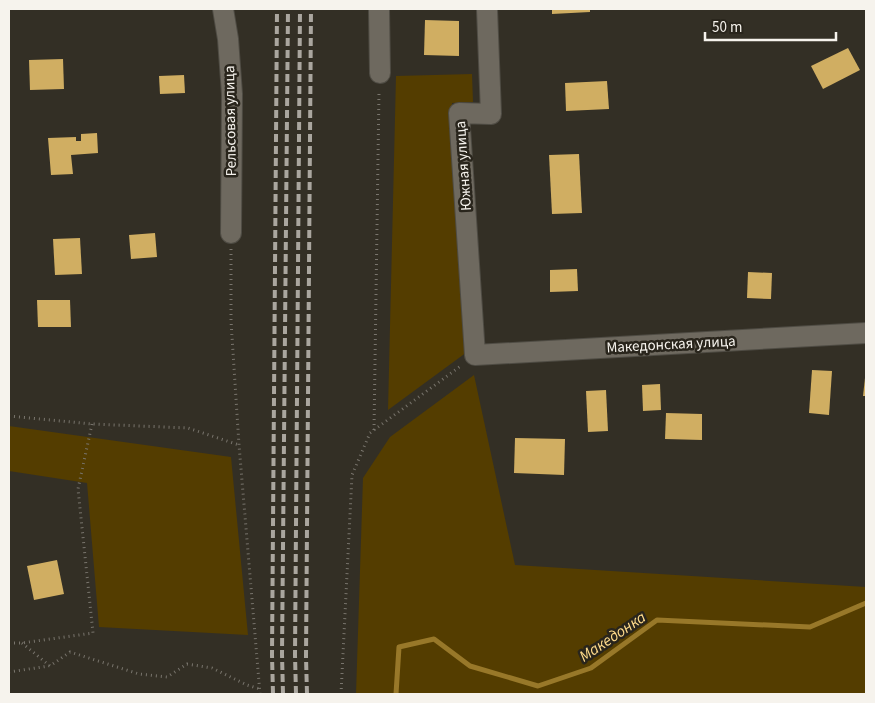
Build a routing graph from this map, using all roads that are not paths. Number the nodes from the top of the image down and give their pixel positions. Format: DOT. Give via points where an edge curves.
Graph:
graph roads {
  1 [pos="223,9"];
  2 [pos="380,9"];
  3 [pos="487,9"];
  4 [pos="380,73"];
  5 [pos="231,233"];
  6 [pos="866,333"];
  7 [pos="475,355"];
  1 -- 5 [label="street, Рельсовая улица" via="232,94"];
  2 -- 4 [label="street"];
  3 -- 7 [label="street, Южная улица" via="491,114 459,113"];
  6 -- 7 [label="street, Македонская улица"];
}
